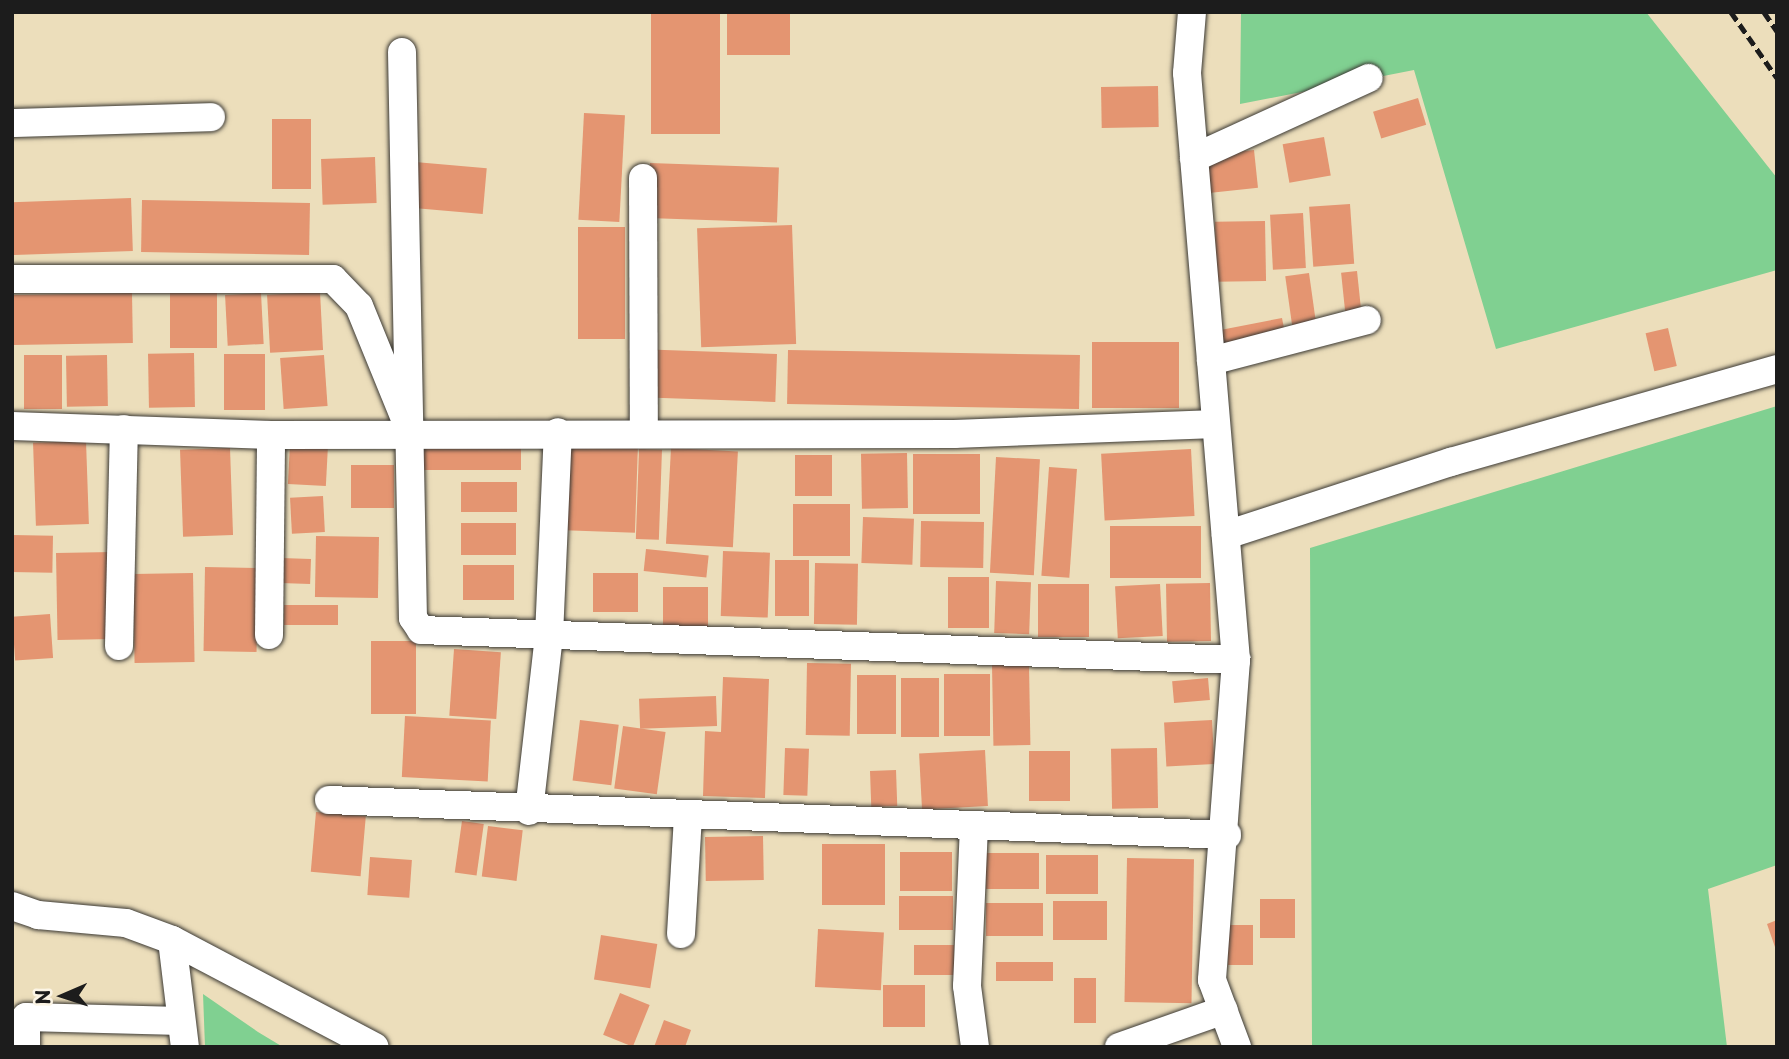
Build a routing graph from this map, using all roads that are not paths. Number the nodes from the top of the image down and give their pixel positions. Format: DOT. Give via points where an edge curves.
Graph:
graph roads {
  1 [pos="1192,12"];
  2 [pos="402,52"];
  3 [pos="1368,78"];
  4 [pos="211,117"];
  5 [pos="12,122"];
  6 [pos="1194,158"];
  7 [pos="643,178"];
  8 [pos="12,279"];
  9 [pos="1367,320"];
  10 [pos="1211,361"];
  11 [pos="1777,369"];
  12 [pos="1216,424"];
  13 [pos="12,426"];
  14 [pos="124,429"];
  15 [pos="410,432"];
  16 [pos="558,432"];
  17 [pos="644,434"];
  18 [pos="271,435"];
  19 [pos="1226,535"];
  20 [pos="269,635"];
  21 [pos="549,636"];
  22 [pos="119,646"];
  23 [pos="1236,660"];
  24 [pos="329,800"];
  25 [pos="528,811"];
  26 [pos="688,817"];
  27 [pos="974,826"];
  28 [pos="1227,835"];
  29 [pos="12,906"];
  30 [pos="681,934"];
  31 [pos="172,940"];
  32 [pos="1224,1010"];
  33 [pos="183,1034"];
  34 [pos="26,1047"];
  35 [pos="375,1047"];
  36 [pos="975,1047"];
  37 [pos="1119,1047"];
  38 [pos="1237,1047"];
  1 -- 6 [label="street" via="1187,74"];
  2 -- 15 [label="street"];
  3 -- 6 [label="street"];
  4 -- 5 [label="street"];
  6 -- 10 [label="street"];
  7 -- 17 [label="street"];
  8 -- 15 [label="street" via="333,279 359,306"];
  9 -- 10 [label="street"];
  10 -- 12 [label="street"];
  11 -- 19 [label="street" via="1451,462"];
  12 -- 17 [label="street" via="954,434"];
  12 -- 19 [label="street"];
  13 -- 14 [label="street"];
  14 -- 18 [label="street"];
  14 -- 22 [label="street"];
  15 -- 16 [label="street"];
  15 -- 18 [label="street"];
  15 -- 21 [label="street" via="416,625 429,634"];
  16 -- 17 [label="street"];
  16 -- 21 [label="street"];
  18 -- 20 [label="street"];
  19 -- 23 [label="street"];
  21 -- 23 [label="street"];
  21 -- 25 [label="street"];
  23 -- 28 [label="street"];
  24 -- 25 [label="street"];
  25 -- 26 [label="street"];
  26 -- 27 [label="street"];
  26 -- 30 [label="street"];
  27 -- 28 [label="street"];
  27 -- 36 [label="street" via="967,986"];
  28 -- 32 [label="street" via="1212,980"];
  29 -- 31 [label="street" via="126,923"];
  31 -- 33 [label="street"];
  31 -- 35 [label="street"];
  32 -- 37 [label="street"];
  32 -- 38 [label="street"];
  33 -- 34 [label="street" via="26,1017"];
}
